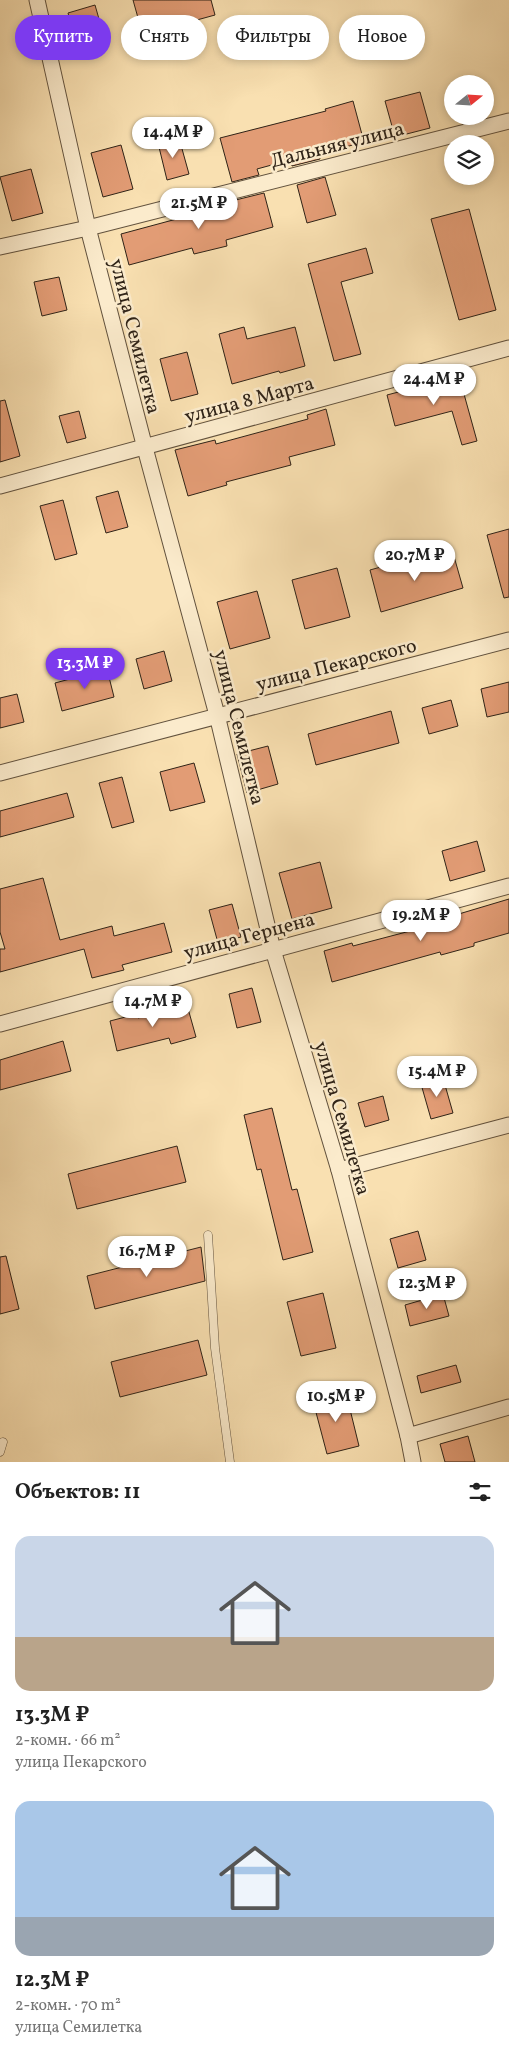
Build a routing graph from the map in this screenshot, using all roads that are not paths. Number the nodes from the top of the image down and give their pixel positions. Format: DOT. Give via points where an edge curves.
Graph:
graph roads {
  1 [pos="37,0"];
  2 [pos="509,121"];
  3 [pos="88,228"];
  4 [pos="0,247"];
  5 [pos="509,348"];
  6 [pos="145,448"];
  7 [pos="0,486"];
  8 [pos="509,640"];
  9 [pos="217,715"];
  10 [pos="0,773"];
  11 [pos="509,886"];
  12 [pos="272,950"];
  13 [pos="0,1024"];
  14 [pos="509,1125"];
  15 [pos="339,1170"];
  16 [pos="208,1235"];
  17 [pos="509,1407"];
  18 [pos="408,1436"];
  19 [pos="3,1442"];
  20 [pos="0,1452"];
  21 [pos="230,1462"];
  22 [pos="413,1462"];
  1 -- 3 [label="street, улица Семилетка"];
  2 -- 3 [label="street, Дальняя улица"];
  3 -- 4 [label="street, Дальняя улица"];
  3 -- 6 [label="street, улица Семилетка"];
  5 -- 6 [label="street, улица 8 Марта"];
  6 -- 7 [label="street, улица 8 Марта"];
  6 -- 9 [label="street, улица Семилетка"];
  8 -- 9 [label="street, улица Пекарского"];
  9 -- 10 [label="street, улица Пекарского"];
  9 -- 12 [label="street, улица Семилетка"];
  11 -- 12 [label="street, улица Герцена"];
  12 -- 13 [label="street, улица Герцена"];
  12 -- 15 [label="street, улица Семилетка"];
  14 -- 15 [label="street"];
  15 -- 18 [label="street, улица Семилетка"];
  16 -- 21 [label="lane" via="215,1348"];
  17 -- 18 [label="street"];
  18 -- 22 [label="street, улица Семилетка"];
  19 -- 20 [label="lane"];
}
